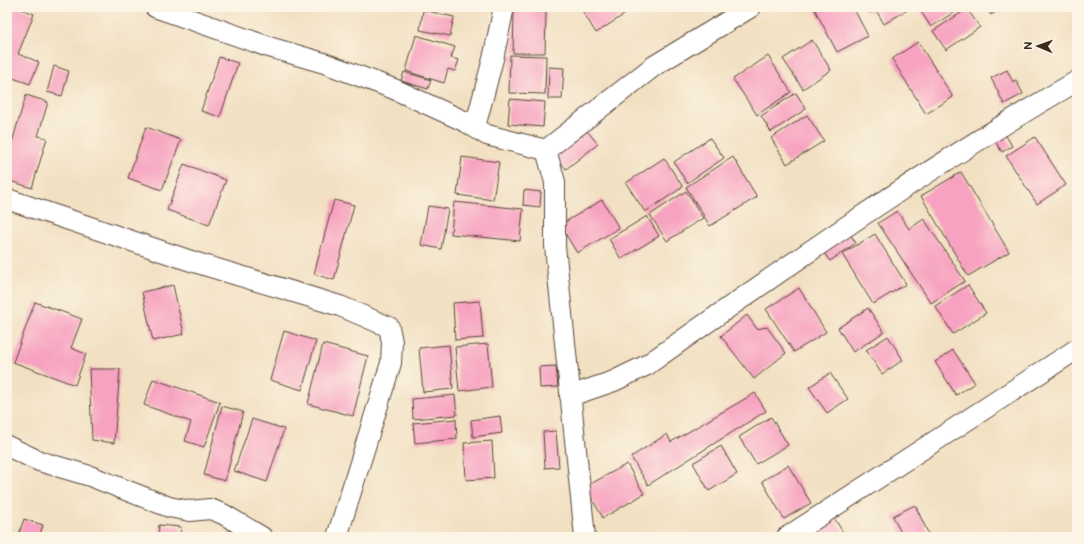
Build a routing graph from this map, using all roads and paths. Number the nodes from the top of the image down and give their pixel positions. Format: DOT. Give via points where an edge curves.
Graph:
graph roads {
  1 [pos="155,7"];
  2 [pos="504,7"];
  3 [pos="751,7"];
  4 [pos="1077,81"];
  5 [pos="475,128"];
  6 [pos="546,150"];
  7 [pos="7,199"];
  8 [pos="1077,348"];
  9 [pos="570,396"];
  10 [pos="7,446"];
  11 [pos="262,537"];
  12 [pos="337,537"];
  13 [pos="585,537"];
  14 [pos="787,537"];
  1 -- 5 [label="street" via="394,88"];
  2 -- 5 [label="street"];
  3 -- 6 [label="street" via="654,66"];
  4 -- 9 [label="street" via="1007,122 874,207 647,365 614,381"];
  5 -- 6 [label="street" via="488,135"];
  6 -- 9 [label="street" via="555,182 555,246"];
  7 -- 12 [label="street" via="187,260 340,306 389,327 392,342 391,363"];
  8 -- 14 [label="street"];
  9 -- 13 [label="street"];
  10 -- 11 [label="street" via="39,461 90,476 169,507 216,512"];
}
